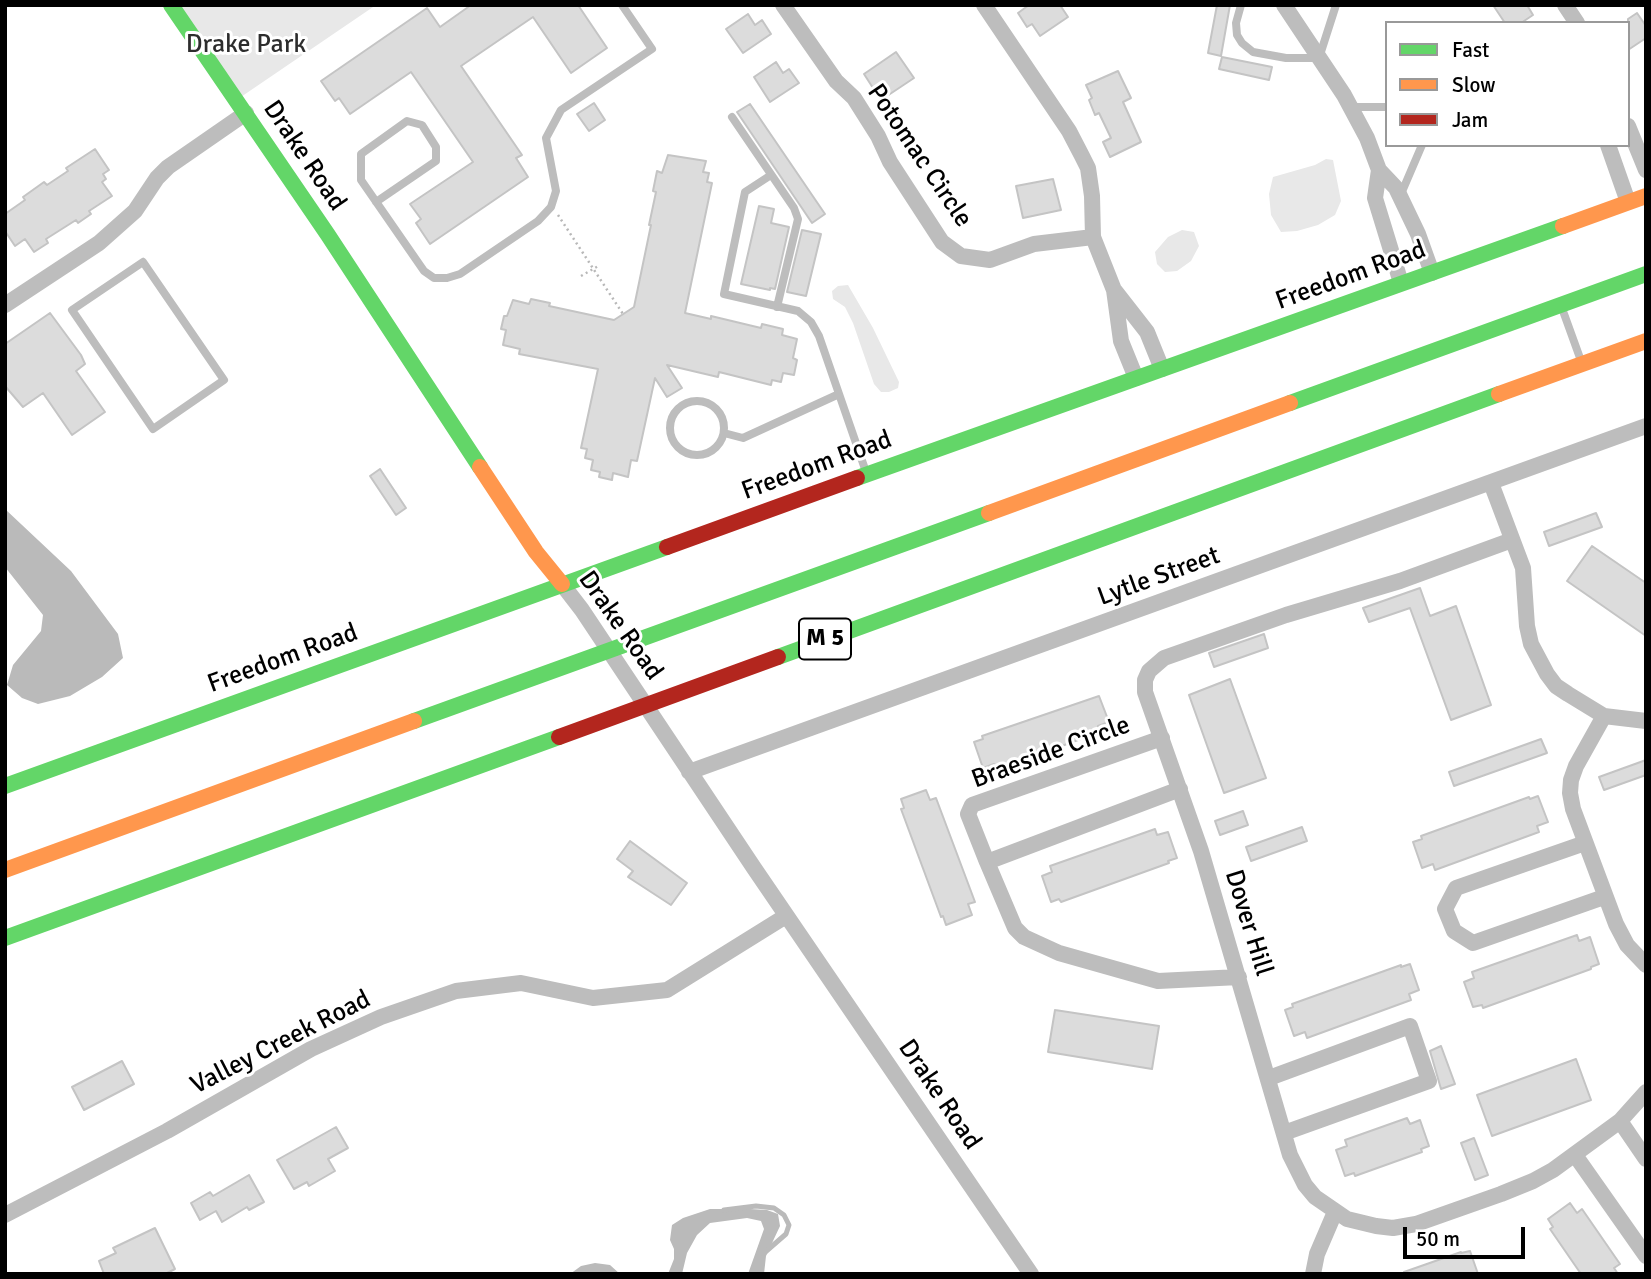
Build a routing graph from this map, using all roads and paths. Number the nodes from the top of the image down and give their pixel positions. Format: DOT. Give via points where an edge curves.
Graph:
graph roads {
  1 [pos="171,5"];
  2 [pos="622,5"];
  3 [pos="783,5"];
  4 [pos="984,5"];
  5 [pos="1241,5"];
  6 [pos="1284,5"];
  7 [pos="1336,5"];
  8 [pos="1565,5"];
  9 [pos="1576,21"];
  10 [pos="1319,58"];
  11 [pos="1351,107"];
  12 [pos="1385,107"];
  13 [pos="246,113"];
  14 [pos="732,117"];
  15 [pos="1630,131"];
  16 [pos="1421,147"];
  17 [pos="1609,147"];
  18 [pos="1379,170"];
  19 [pos="1646,170"];
  20 [pos="771,175"];
  21 [pos="1400,195"];
  22 [pos="1646,196"];
  23 [pos="376,202"];
  24 [pos="1628,202"];
  25 [pos="551,207"];
  26 [pos="1093,237"];
  27 [pos="600,265"];
  28 [pos="593,270"];
  29 [pos="1432,273"];
  30 [pos="1646,274"];
  31 [pos="582,276"];
  32 [pos="1401,284"];
  33 [pos="1114,290"];
  34 [pos="5,305"];
  35 [pos="1560,305"];
  36 [pos="777,307"];
  37 [pos="623,314"];
  38 [pos="190,329"];
  39 [pos="1646,341"];
  40 [pos="1582,364"];
  41 [pos="1162,369"];
  42 [pos="1136,379"];
  43 [pos="839,394"];
  44 [pos="1646,426"];
  45 [pos="724,433"];
  46 [pos="867,474"];
  47 [pos="1491,483"];
  48 [pos="1512,540"];
  49 [pos="562,584"];
  50 [pos="1604,716"];
  51 [pos="1646,721"];
  52 [pos="1162,738"];
  53 [pos="689,772"];
  54 [pos="6,785"];
  55 [pos="1180,789"];
  56 [pos="1585,843"];
  57 [pos="986,862"];
  58 [pos="5,870"];
  59 [pos="1604,897"];
  60 [pos="786,916"];
  61 [pos="5,938"];
  62 [pos="1646,965"];
  63 [pos="1239,976"];
  64 [pos="1269,1078"];
  65 [pos="1646,1092"];
  66 [pos="1620,1122"];
  67 [pos="1284,1133"];
  68 [pos="1575,1155"];
  69 [pos="1646,1159"];
  70 [pos="1335,1212"];
  71 [pos="5,1215"];
  72 [pos="1646,1256"];
  73 [pos="1031,1274"];
  74 [pos="1313,1274"];
  1 -- 13 [label="main road, Drake Road"];
  2 -- 25 [label="lane" via="652,50 556,117 547,138 555,191"];
  3 -- 26 [label="street, Potomac Circle" via="836,82 854,98 942,242 961,256 990,260 1034,244"];
  4 -- 26 [label="street" via="1069,131 1088,168"];
  5 -- 10 [label="lane" via="1237,35 1254,52"];
  6 -- 10 [label="street"];
  7 -- 10 [label="lane"];
  8 -- 9 [label="street"];
  10 -- 11 [label="street"];
  11 -- 12 [label="lane"];
  11 -- 18 [label="street"];
  13 -- 34 [label="street" via="168,167 135,211 99,243"];
  13 -- 49 [label="main road, Drake Road" via="536,552"];
  14 -- 20 [label="lane"];
  15 -- 19 [label="street"];
  16 -- 21 [label="lane"];
  17 -- 24 [label="street"];
  18 -- 21 [label="street"];
  18 -- 32 [label="street" via="1375,198"];
  20 -- 36 [label="lane" via="798,219"];
  20 -- 36 [label="lane" via="745,192 724,294"];
  21 -- 29 [label="street"];
  22 -- 24 [label="main road, Freedom Road"];
  23 -- 23 [label="lane" via="361,180 361,154 407,121 422,125 436,147 436,161"];
  23 -- 25 [label="lane" via="424,271 434,278 460,274 538,221"];
  24 -- 29 [label="main road, Freedom Road"];
  25 -- 28 [label="path"];
  26 -- 33 [label="street"];
  27 -- 28 [label="path"];
  28 -- 31 [label="path"];
  28 -- 37 [label="path"];
  29 -- 32 [label="main road, Freedom Road"];
  30 -- 35 [label="main road, M 5"];
  32 -- 41 [label="main road, Freedom Road"];
  33 -- 41 [label="street" via="1147,332"];
  33 -- 42 [label="street" via="1121,341"];
  35 -- 40 [label="lane"];
  35 -- 58 [label="main road, M 5"];
  36 -- 43 [label="lane" via="798,312 811,322"];
  38 -- 38 [label="lane" via="224,380 153,429 72,310 144,261"];
  39 -- 40 [label="main road, M 5"];
  40 -- 61 [label="main road, M 5"];
  41 -- 42 [label="main road, Freedom Road"];
  42 -- 46 [label="main road, Freedom Road"];
  43 -- 45 [label="lane" via="743,438"];
  43 -- 46 [label="lane"];
  44 -- 47 [label="street, Lytle Street"];
  45 -- 45 [label="lane" via="720,412 702,401 681,405 670,422 673,443 691,455 712,451"];
  46 -- 49 [label="main road, Freedom Road"];
  47 -- 48 [label="street"];
  47 -- 53 [label="street, Lytle Street"];
  48 -- 50 [label="street" via="1523,568 1527,626 1538,660 1556,686"];
  48 -- 52 [label="street, Dover Hill" via="1164,658 1145,680"];
  49 -- 53 [label="street, Drake Road"];
  49 -- 54 [label="main road, Freedom Road"];
  50 -- 51 [label="street"];
  50 -- 56 [label="street" via="1571,780 1573,809"];
  52 -- 55 [label="street, Dover Hill"];
  52 -- 57 [label="street, Braeside Circle" via="971,805 968,814"];
  53 -- 60 [label="street, Drake Road"];
  55 -- 57 [label="street"];
  55 -- 63 [label="street, Dover Hill"];
  56 -- 59 [label="street"];
  56 -- 59 [label="street" via="1456,888 1445,909 1454,931 1473,943"];
  57 -- 63 [label="street, Braeside Circle" via="1015,928 1059,953 1158,981"];
  59 -- 62 [label="street" via="1621,935"];
  60 -- 71 [label="street, Valley Creek Road" via="667,990 593,998 521,983 456,991 381,1017 311,1049"];
  60 -- 73 [label="street, Drake Road"];
  63 -- 64 [label="street, Dover Hill"];
  64 -- 67 [label="street, Dover Hill"];
  64 -- 67 [label="street" via="1410,1026 1429,1082"];
  65 -- 66 [label="street, Dover Hill"];
  66 -- 68 [label="street, Dover Hill"];
  66 -- 69 [label="street"];
  67 -- 70 [label="street, Dover Hill" via="1305,1185"];
  68 -- 70 [label="street, Dover Hill" via="1533,1181 1416,1224 1376,1226"];
  68 -- 72 [label="street"];
  70 -- 74 [label="street"];
}
